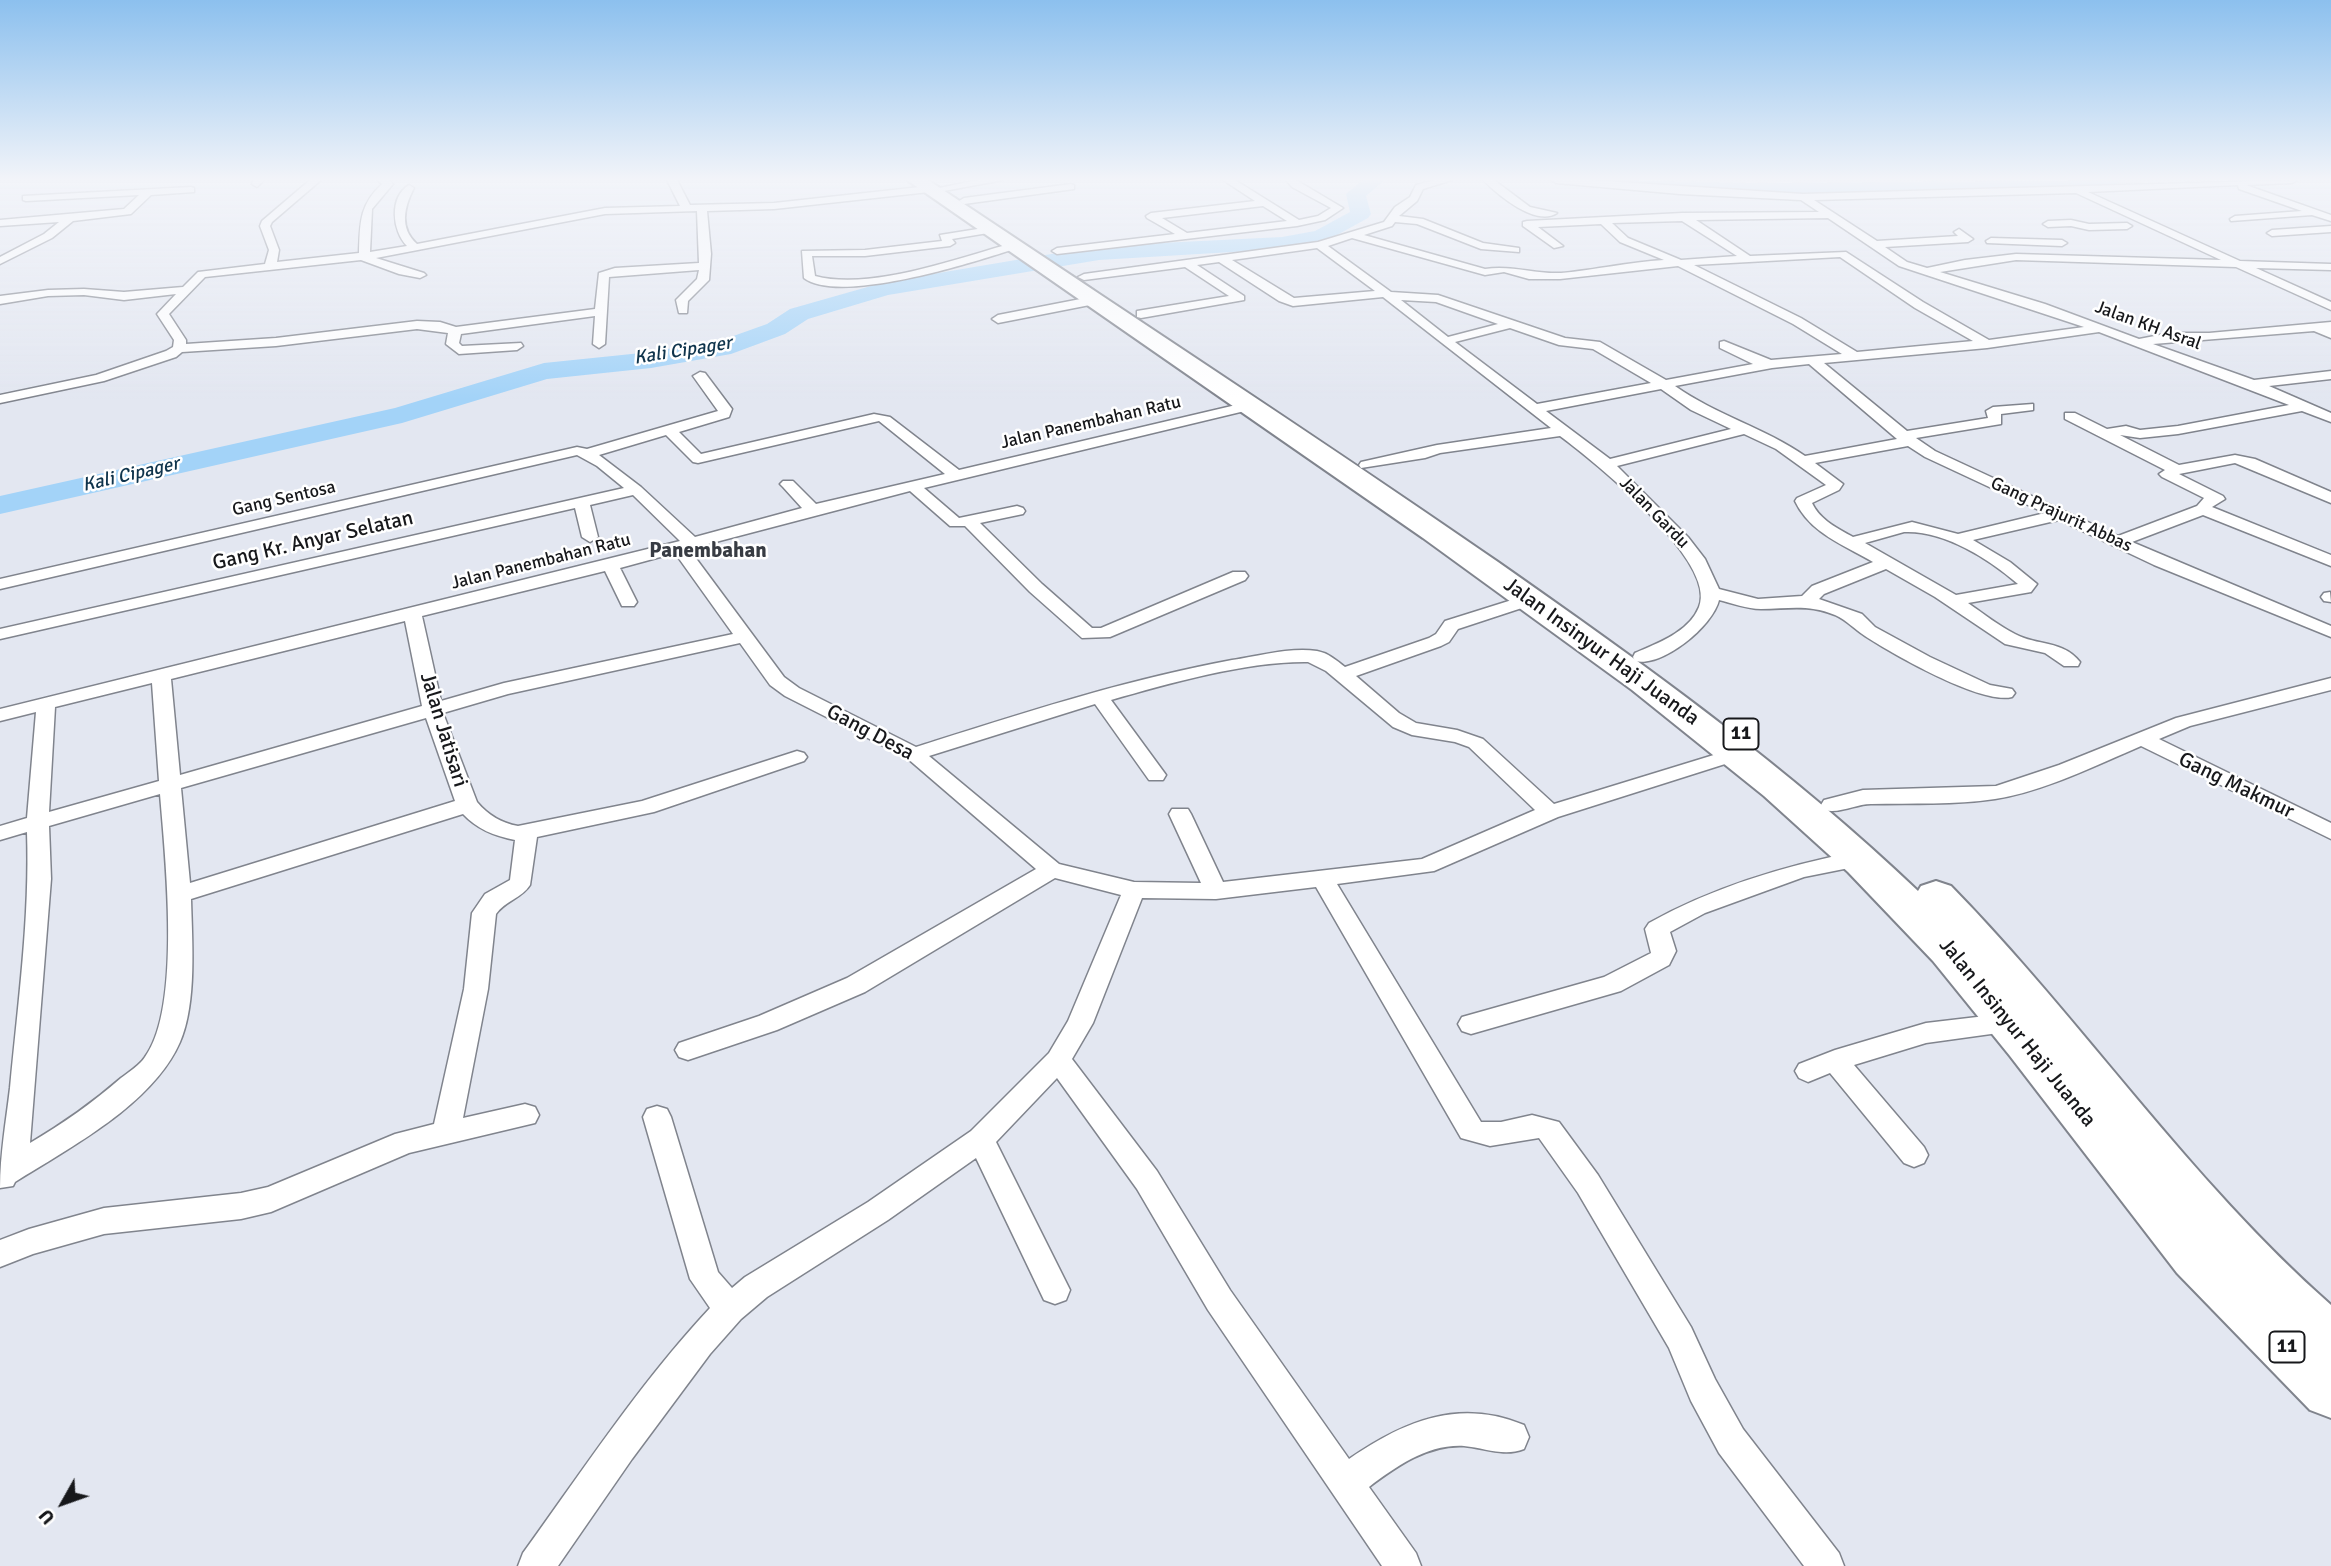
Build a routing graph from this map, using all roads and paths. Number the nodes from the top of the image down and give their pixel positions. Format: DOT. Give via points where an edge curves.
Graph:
graph roads {
  1 [pos="273,253"];
  2 [pos="364,253"];
  3 [pos="384,253"];
  4 [pos="706,253"];
  5 [pos="806,253"];
  6 [pos="811,253"];
  7 [pos="872,253"];
  8 [pos="1039,253"];
  9 [pos="1042,253"];
  10 [pos="1081,253"];
  11 [pos="1258,253"];
  12 [pos="1332,253"];
  13 [pos="1417,253"];
  14 [pos="1656,253"];
  15 [pos="1738,253"];
  16 [pos="1886,253"];
  17 [pos="2010,253"];
  18 [pos="2212,253"];
  19 [pos="1815,254"];
  20 [pos="364,257"];
  21 [pos="2015,257"];
  22 [pos="1049,258"];
  23 [pos="1221,258"];
  24 [pos="1748,259"];
  25 [pos="1185,262"];
  26 [pos="2234,263"];
  27 [pos="1682,264"];
  28 [pos="270,267"];
  29 [pos="2331,267"];
  30 [pos="703,270"];
  31 [pos="420,275"];
  32 [pos="1924,277"];
  33 [pos="1908,286"];
  34 [pos="1895,288"];
  35 [pos="185,290"];
  36 [pos="1387,294"];
  37 [pos="0,300"];
  38 [pos="1096,300"];
  39 [pos="2331,306"];
  40 [pos="683,310"];
  41 [pos="600,312"];
  42 [pos="998,319"];
  43 [pos="1511,324"];
  44 [pos="2331,326"];
  45 [pos="2316,327"];
  46 [pos="2097,329"];
  47 [pos="455,331"];
  48 [pos="1157,331"];
  49 [pos="2331,334"];
  50 [pos="1446,341"];
  51 [pos="2136,343"];
  52 [pos="599,344"];
  53 [pos="1987,344"];
  54 [pos="1724,345"];
  55 [pos="517,346"];
  56 [pos="178,348"];
  57 [pos="1856,357"];
  58 [pos="1813,361"];
  59 [pos="1772,364"];
  60 [pos="2331,375"];
  61 [pos="700,376"];
  62 [pos="1663,384"];
  63 [pos="2254,384"];
  64 [pos="0,399"];
  65 [pos="1254,405"];
  66 [pos="2028,407"];
  67 [pos="2304,407"];
  68 [pos="1535,409"];
  69 [pos="2070,416"];
  70 [pos="2331,418"];
  71 [pos="668,429"];
  72 [pos="1743,430"];
  73 [pos="1562,431"];
  74 [pos="2104,433"];
  75 [pos="1906,439"];
  76 [pos="583,452"];
  77 [pos="1804,461"];
  78 [pos="1607,464"];
  79 [pos="2177,470"];
  80 [pos="956,475"];
  81 [pos="1375,477"];
  82 [pos="788,484"];
  83 [pos="914,487"];
  84 [pos="635,490"];
  85 [pos="2331,498"];
  86 [pos="581,502"];
  87 [pos="2203,509"];
  88 [pos="812,510"];
  89 [pos="1017,511"];
  90 [pos="2059,515"];
  91 [pos="970,522"];
  92 [pos="590,537"];
  93 [pos="1957,539"];
  94 [pos="2119,541"];
  95 [pos="1849,542"];
  96 [pos="686,545"];
  97 [pos="2331,561"];
  98 [pos="1885,563"];
  99 [pos="610,565"];
  100 [pos="1239,576"];
  101 [pos="0,584"];
  102 [pos="1713,593"];
  103 [pos="1531,599"];
  104 [pos="1807,601"];
  105 [pos="1952,601"];
  106 [pos="628,602"];
  107 [pos="413,614"];
  108 [pos="2331,632"];
  109 [pos="0,634"];
  110 [pos="745,637"];
  111 [pos="1642,657"];
  112 [pos="2071,662"];
  113 [pos="161,675"];
  114 [pos="1340,675"];
  115 [pos="2331,684"];
  116 [pos="2005,693"];
  117 [pos="1101,699"];
  118 [pos="46,703"];
  119 [pos="433,711"];
  120 [pos="0,715"];
  121 [pos="2142,738"];
  122 [pos="914,754"];
  123 [pos="1737,754"];
  124 [pos="797,757"];
  125 [pos="1156,775"];
  126 [pos="169,785"];
  127 [pos="467,805"];
  128 [pos="1832,805"];
  129 [pos="1550,812"];
  130 [pos="1180,814"];
  131 [pos="38,822"];
  132 [pos="527,832"];
  133 [pos="2331,832"];
  134 [pos="0,833"];
  135 [pos="1861,859"];
  136 [pos="1052,870"];
  137 [pos="1323,880"];
  138 [pos="1134,890"];
  139 [pos="1216,891"];
  140 [pos="179,894"];
  141 [pos="2011,1023"];
  142 [pos="1471,1024"];
  143 [pos="688,1050"];
  144 [pos="1058,1060"];
  145 [pos="1835,1060"];
  146 [pos="1808,1071"];
  147 [pos="525,1115"];
  148 [pos="657,1117"];
  149 [pos="446,1131"];
  150 [pos="981,1139"];
  151 [pos="1914,1155"];
  152 [pos="2,1178"];
  153 [pos="2199,1234"];
  154 [pos="0,1254"];
  155 [pos="1055,1290"];
  156 [pos="2262,1301"];
  157 [pos="730,1309"];
  158 [pos="2331,1342"];
  159 [pos="2331,1389"];
  160 [pos="1512,1437"];
  161 [pos="1345,1483"];
  162 [pos="536,1566"];
  163 [pos="1403,1566"];
  164 [pos="1826,1566"];
  1 -- 28 [label="street"];
  2 -- 20 [label="street"];
  3 -- 20 [label="street"];
  4 -- 30 [label="street"];
  5 -- 22 [label="street" via="810,278 845,285 956,263"];
  6 -- 7 [label="street"];
  8 -- 22 [label="highway, Jalan Insinyur Haji Juanda / 11"];
  9 -- 22 [label="highway, Jalan Insinyur Haji Juanda / 11"];
  10 -- 22 [label="street"];
  11 -- 23 [label="street"];
  12 -- 36 [label="street, Jalan Gardu"];
  13 -- 27 [label="street" via="1485,272 1504,269 1528,276"];
  14 -- 27 [label="street"];
  15 -- 24 [label="street"];
  16 -- 32 [label="street, Jalan KH Asral"];
  17 -- 21 [label="street"];
  18 -- 26 [label="street"];
  19 -- 24 [label="street"];
  19 -- 34 [label="street" via="1847,255"];
  20 -- 28 [label="street"];
  20 -- 31 [label="street"];
  21 -- 26 [label="street"];
  21 -- 32 [label="street" via="1965,263"];
  22 -- 25 [label="street"];
  22 -- 38 [label="highway, Jalan Insinyur Haji Juanda / 11"];
  22 -- 48 [label="highway, Jalan Insinyur Haji Juanda / 11"];
  23 -- 25 [label="street"];
  23 -- 36 [label="street" via="1283,299"];
  24 -- 27 [label="street"];
  25 -- 48 [label="street" via="1240,298"];
  26 -- 29 [label="street"];
  26 -- 39 [label="street"];
  27 -- 57 [label="street" via="1806,326"];
  28 -- 35 [label="street" via="202,274"];
  30 -- 40 [label="street" via="703,280 682,300"];
  30 -- 41 [label="street" via="606,273"];
  32 -- 46 [label="street, Jalan KH Asral" via="1948,278 2023,300"];
  33 -- 34 [label="street"];
  34 -- 53 [label="street"];
  35 -- 37 [label="street" via="124,296 48,293"];
  35 -- 56 [label="street" via="163,314 180,340"];
  36 -- 43 [label="street" via="1438,299"];
  36 -- 50 [label="street, Jalan Gardu"];
  38 -- 42 [label="street"];
  38 -- 48 [label="highway, Jalan Insinyur Haji Juanda / 11"];
  41 -- 47 [label="street"];
  41 -- 52 [label="street"];
  43 -- 50 [label="street"];
  43 -- 62 [label="street" via="1563,342 1596,345"];
  44 -- 45 [label="street"];
  45 -- 49 [label="street"];
  45 -- 51 [label="street"];
  46 -- 51 [label="street, Jalan KH Asral"];
  46 -- 53 [label="street"];
  47 -- 55 [label="street" via="452,344 459,350"];
  47 -- 56 [label="street" via="417,325"];
  48 -- 65 [label="highway, Jalan Insinyur Haji Juanda / 11"];
  48 -- 81 [label="highway, Jalan Insinyur Haji Juanda / 11"];
  50 -- 68 [label="street, Jalan Gardu"];
  51 -- 63 [label="street, Jalan KH Asral"];
  53 -- 57 [label="street"];
  54 -- 59 [label="street"];
  56 -- 64 [label="street" via="99,378"];
  57 -- 58 [label="street"];
  58 -- 59 [label="street"];
  58 -- 75 [label="street, Gang Prajurit Abbas"];
  59 -- 62 [label="street"];
  60 -- 63 [label="street"];
  61 -- 71 [label="street, Gang Sentosa" via="725,408 724,414"];
  62 -- 68 [label="street"];
  62 -- 72 [label="street" via="1696,408"];
  63 -- 67 [label="street, Jalan KH Asral"];
  65 -- 80 [label="street, Jalan Panembahan Ratu"];
  65 -- 81 [label="highway, Jalan Insinyur Haji Juanda / 11"];
  66 -- 75 [label="street" via="1993,411 1996,421"];
  67 -- 70 [label="street, Jalan KH Asral"];
  67 -- 74 [label="street" via="2178,430"];
  68 -- 73 [label="street, Jalan Gardu"];
  69 -- 74 [label="street"];
  71 -- 76 [label="street, Gang Sentosa"];
  71 -- 80 [label="street" via="698,459 879,419"];
  72 -- 77 [label="street"];
  72 -- 78 [label="street"];
  73 -- 78 [label="street, Jalan Gardu"];
  73 -- 81 [label="street" via="1437,449"];
  74 -- 79 [label="street"];
  75 -- 77 [label="street"];
  75 -- 90 [label="street, Gang Prajurit Abbas"];
  76 -- 84 [label="street, Gang Desa"];
  76 -- 101 [label="street, Gang Sentosa"];
  77 -- 95 [label="street" via="1835,484 1804,498 1802,505 1822,526"];
  78 -- 102 [label="street, Jalan Gardu" via="1682,540"];
  79 -- 85 [label="street" via="2235,459"];
  79 -- 87 [label="street" via="2167,474 2217,499"];
  80 -- 83 [label="street, Jalan Panembahan Ratu"];
  81 -- 103 [label="highway, Jalan Insinyur Haji Juanda / 11"];
  81 -- 111 [label="highway, Jalan Insinyur Haji Juanda / 11"];
  82 -- 88 [label="street"];
  83 -- 88 [label="street, Jalan Panembahan Ratu"];
  83 -- 91 [label="street" via="956,523"];
  84 -- 86 [label="street, Gang Kr. Anyar Selatan"];
  84 -- 96 [label="street, Gang Desa"];
  86 -- 92 [label="street"];
  86 -- 109 [label="street, Gang Kr. Anyar Selatan"];
  87 -- 94 [label="street"];
  87 -- 97 [label="street"];
  88 -- 96 [label="street, Jalan Panembahan Ratu"];
  89 -- 91 [label="street"];
  90 -- 93 [label="street"];
  90 -- 94 [label="street, Gang Prajurit Abbas"];
  91 -- 100 [label="street" via="1088,634 1104,633"];
  93 -- 95 [label="street" via="1912,527"];
  93 -- 105 [label="street" via="2006,566 2028,587"];
  94 -- 108 [label="street, Gang Prajurit Abbas"];
  95 -- 98 [label="street"];
  96 -- 99 [label="street, Jalan Panembahan Ratu"];
  96 -- 110 [label="street, Gang Desa"];
  98 -- 104 [label="street" via="1826,586"];
  98 -- 105 [label="street"];
  99 -- 106 [label="street"];
  99 -- 107 [label="street, Jalan Panembahan Ratu"];
  102 -- 104 [label="street" via="1758,604"];
  102 -- 111 [label="street" via="1705,618 1691,633"];
  103 -- 114 [label="street" via="1451,625 1435,642"];
  103 -- 123 [label="highway, Jalan Insinyur Haji Juanda / 11"];
  104 -- 116 [label="street" via="1856,618 1877,636 1985,690"];
  105 -- 112 [label="street" via="2011,640 2051,649"];
  107 -- 113 [label="street, Jalan Panembahan Ratu"];
  107 -- 119 [label="street, Jalan Jatisari"];
  110 -- 119 [label="street" via="504,690"];
  110 -- 122 [label="street, Gang Desa" via="777,681 792,692"];
  111 -- 128 [label="highway, Jalan Insinyur Haji Juanda / 11"];
  113 -- 118 [label="street, Jalan Panembahan Ratu"];
  113 -- 126 [label="street"];
  114 -- 117 [label="street" via="1329,661 1320,658 1274,659"];
  114 -- 129 [label="street" via="1411,728 1453,734 1476,743"];
  115 -- 121 [label="street" via="2183,722"];
  117 -- 122 [label="street"];
  117 -- 125 [label="street"];
  118 -- 120 [label="street, Jalan Panembahan Ratu"];
  118 -- 131 [label="street"];
  119 -- 126 [label="street"];
  119 -- 127 [label="street, Jalan Jatisari"];
  121 -- 128 [label="street" via="1998,792 1863,797"];
  121 -- 133 [label="street, Gang Makmur"];
  122 -- 136 [label="street, Gang Desa"];
  123 -- 129 [label="street, Gang Desa"];
  123 -- 135 [label="highway, Jalan Insinyur Haji Juanda / 11"];
  124 -- 132 [label="street" via="646,807"];
  126 -- 131 [label="street"];
  126 -- 140 [label="street"];
  127 -- 132 [label="street" via="501,830"];
  127 -- 140 [label="street"];
  128 -- 153 [label="highway, Jalan Insinyur Haji Juanda / 11" via="1933,892 1987,949"];
  129 -- 137 [label="street, Gang Desa" via="1426,866"];
  130 -- 139 [label="street"];
  131 -- 134 [label="street"];
  131 -- 152 [label="street" via="40,879 23,1090 16,1148"];
  132 -- 149 [label="street" via="519,885 493,900 484,913 476,989"];
  135 -- 141 [label="highway, Jalan Insinyur Haji Juanda / 11" via="1951,950"];
  135 -- 142 [label="street" via="1800,870 1697,907 1657,929 1664,951 1660,959 1612,984"];
  136 -- 138 [label="street, Gang Desa"];
  136 -- 143 [label="street" via="856,985 778,1019"];
  137 -- 139 [label="street, Gang Desa"];
  137 -- 164 [label="street" via="1471,1130 1485,1136 1539,1126 1549,1130 1588,1184 1680,1338 1731,1441"];
  138 -- 139 [label="street, Gang Desa"];
  138 -- 144 [label="street" via="1080,1023"];
  140 -- 152 [label="street" via="176,1005 163,1053 88,1123"];
  141 -- 145 [label="street" via="1926,1033"];
  141 -- 153 [label="highway, Jalan Insinyur Haji Juanda / 11"];
  144 -- 150 [label="street"];
  144 -- 161 [label="street" via="1147,1180 1219,1300"];
  145 -- 146 [label="street"];
  145 -- 151 [label="street"];
  147 -- 149 [label="street"];
  148 -- 157 [label="street" via="705,1279"];
  149 -- 154 [label="street" via="405,1142 271,1199 104,1221"];
  150 -- 155 [label="street"];
  150 -- 157 [label="street" via="878,1212 756,1287"];
  153 -- 156 [label="highway, Jalan Insinyur Haji Juanda / 11"];
  156 -- 158 [label="highway, Jalan Insinyur Haji Juanda / 11"];
  156 -- 159 [label="highway, Jalan Insinyur Haji Juanda / 11"];
  157 -- 162 [label="street" via="620,1447"];
  160 -- 161 [label="street" via="1437,1431"];
  161 -- 163 [label="street"];
}
